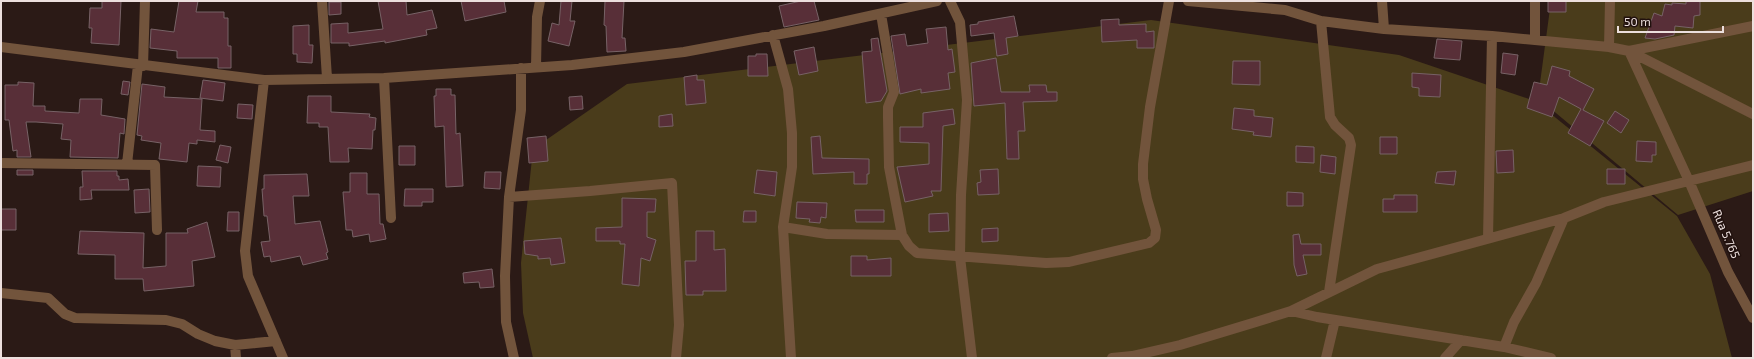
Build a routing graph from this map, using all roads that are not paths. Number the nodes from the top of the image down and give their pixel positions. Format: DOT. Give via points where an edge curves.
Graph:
graph roads {
  1 [pos="145,1"];
  2 [pos="322,1"];
  3 [pos="540,1"];
  4 [pos="937,1"];
  5 [pos="950,1"];
  6 [pos="1169,1"];
  7 [pos="1188,1"];
  8 [pos="1382,1"];
  9 [pos="1535,1"];
  10 [pos="1610,1"];
  11 [pos="1217,2"];
  12 [pos="1285,6"];
  13 [pos="881,14"];
  14 [pos="1321,21"];
  15 [pos="1753,26"];
  16 [pos="1384,29"];
  17 [pos="773,36"];
  18 [pos="1492,36"];
  19 [pos="1535,40"];
  20 [pos="1,47"];
  21 [pos="1609,47"];
  22 [pos="1629,51"];
  23 [pos="141,66"];
  24 [pos="536,67"];
  25 [pos="521,68"];
  26 [pos="327,78"];
  27 [pos="384,78"];
  28 [pos="264,80"];
  29 [pos="1753,114"];
  30 [pos="1,163"];
  31 [pos="127,164"];
  32 [pos="1753,165"];
  33 [pos="1689,181"];
  34 [pos="509,197"];
  35 [pos="391,218"];
  36 [pos="1564,218"];
  37 [pos="783,227"];
  38 [pos="157,230"];
  39 [pos="902,235"];
  40 [pos="1488,238"];
  41 [pos="960,257"];
  42 [pos="1328,292"];
  43 [pos="1,293"];
  44 [pos="1290,310"];
  45 [pos="1753,318"];
  46 [pos="1335,320"];
  47 [pos="1461,340"];
  48 [pos="276,341"];
  49 [pos="235,345"];
  50 [pos="1504,347"];
  51 [pos="1132,357"];
  52 [pos="236,358"];
  53 [pos="283,358"];
  54 [pos="514,358"];
  55 [pos="676,358"];
  56 [pos="791,358"];
  57 [pos="972,358"];
  58 [pos="1112,358"];
  59 [pos="1326,358"];
  60 [pos="1445,358"];
  61 [pos="1551,358"];
  1 -- 23 [label="street"];
  2 -- 26 [label="street"];
  3 -- 24 [label="street" via="537,17"];
  4 -- 13 [label="street"];
  5 -- 41 [label="street" via="960,22 967,100"];
  6 -- 41 [label="street" via="1150,107 1143,164 1146,199 1156,230 1155,238 1149,243 1069,262 1046,263"];
  7 -- 11 [label="street"];
  8 -- 16 [label="street"];
  9 -- 19 [label="street"];
  10 -- 21 [label="street"];
  11 -- 12 [label="street"];
  12 -- 14 [label="street"];
  13 -- 17 [label="street"];
  13 -- 39 [label="street" via="894,92 888,107 889,167"];
  14 -- 16 [label="street"];
  14 -- 42 [label="street" via="1330,117 1335,126 1349,138 1351,145"];
  15 -- 22 [label="street"];
  16 -- 18 [label="street"];
  17 -- 24 [label="street" via="684,52"];
  17 -- 37 [label="street" via="788,89 792,133 792,167"];
  18 -- 19 [label="street"];
  18 -- 40 [label="street"];
  19 -- 21 [label="street"];
  20 -- 23 [label="street"];
  21 -- 22 [label="street"];
  22 -- 29 [label="street"];
  22 -- 33 [label="street, Rua 5.765"];
  23 -- 28 [label="street"];
  23 -- 31 [label="street"];
  24 -- 25 [label="street"];
  25 -- 27 [label="street"];
  25 -- 34 [label="street" via="521,110"];
  26 -- 27 [label="street"];
  26 -- 28 [label="street"];
  27 -- 35 [label="street"];
  28 -- 48 [label="street" via="245,251 248,276"];
  30 -- 31 [label="street"];
  31 -- 38 [label="street" via="155,165"];
  32 -- 33 [label="street"];
  33 -- 36 [label="street" via="1604,202"];
  33 -- 45 [label="street, Rua 5.765" via="1728,272"];
  34 -- 54 [label="street" via="505,276 506,322"];
  34 -- 55 [label="street" via="672,183 679,325"];
  36 -- 40 [label="street"];
  36 -- 50 [label="street" via="1536,283 1514,322"];
  37 -- 39 [label="street" via="827,234"];
  37 -- 56 [label="street"];
  39 -- 41 [label="street" via="909,246 918,253"];
  40 -- 42 [label="street" via="1377,269"];
  41 -- 57 [label="street"];
  42 -- 44 [label="street"];
  43 -- 49 [label="street" via="48,298 65,314 75,318 166,320 182,324 215,341"];
  44 -- 46 [label="street"];
  44 -- 51 [label="street"];
  46 -- 47 [label="street"];
  46 -- 59 [label="street"];
  47 -- 50 [label="street"];
  47 -- 60 [label="street"];
  48 -- 49 [label="street"];
  48 -- 53 [label="street"];
  49 -- 52 [label="street"];
  50 -- 61 [label="street"];
  51 -- 58 [label="street"];
}
